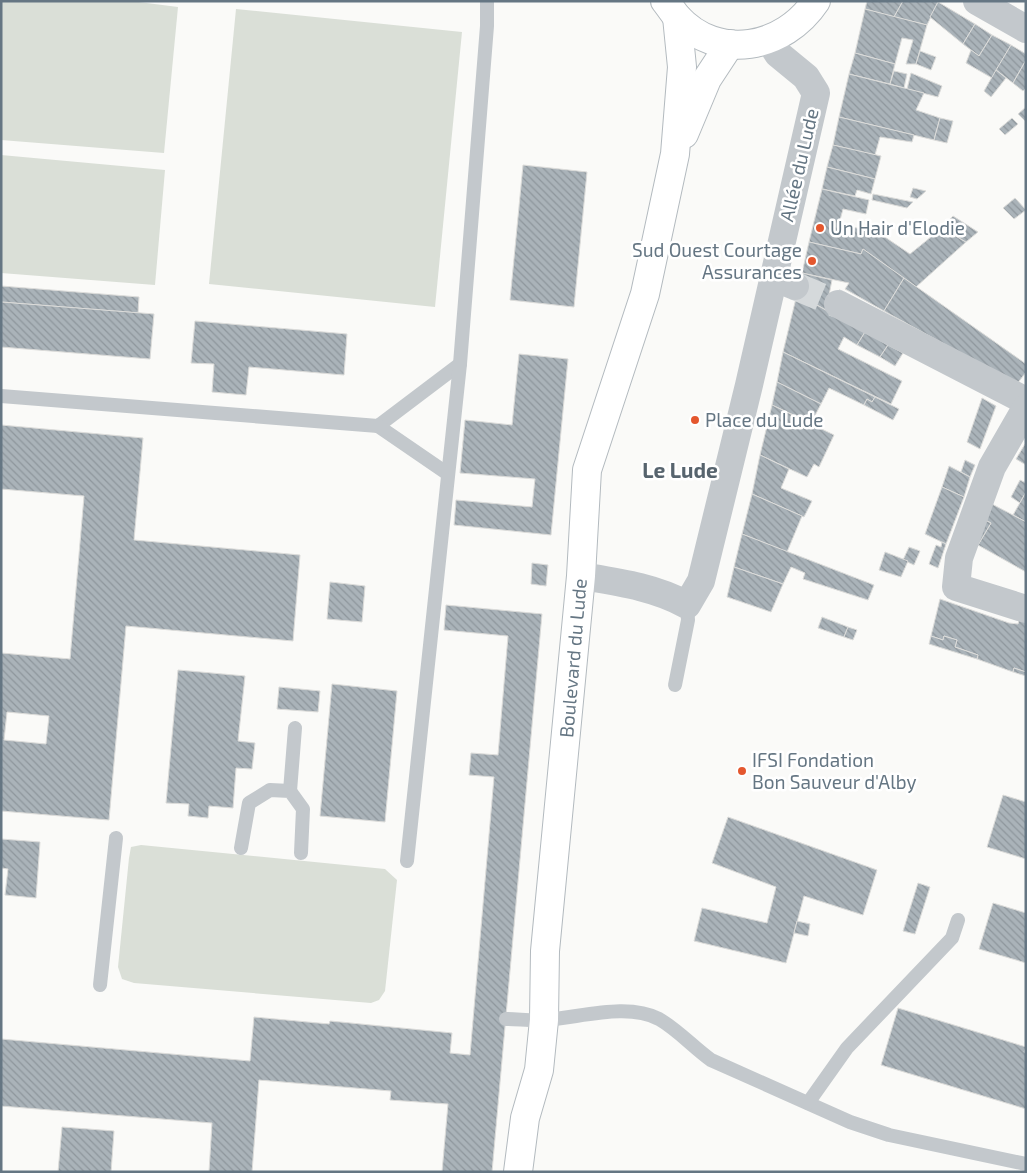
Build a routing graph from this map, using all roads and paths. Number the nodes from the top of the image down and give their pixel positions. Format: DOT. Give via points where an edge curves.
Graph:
graph roads {
  1 [pos="487,1"];
  2 [pos="816,1"];
  3 [pos="977,1"];
  4 [pos="671,9"];
  5 [pos="1026,29"];
  6 [pos="769,40"];
  7 [pos="730,44"];
  8 [pos="675,154"];
  9 [pos="838,304"];
  10 [pos="460,364"];
  11 [pos="1,396"];
  12 [pos="1026,401"];
  13 [pos="1026,408"];
  14 [pos="378,426"];
  15 [pos="448,474"];
  16 [pos="581,576"];
  17 [pos="687,605"];
  18 [pos="1026,609"];
  19 [pos="675,685"];
  20 [pos="295,728"];
  21 [pos="290,791"];
  22 [pos="116,838"];
  23 [pos="241,848"];
  24 [pos="301,853"];
  25 [pos="407,860"];
  26 [pos="958,920"];
  27 [pos="100,985"];
  28 [pos="506,1019"];
  29 [pos="544,1020"];
  30 [pos="808,1103"];
  31 [pos="1026,1164"];
  32 [pos="518,1172"];
  1 -- 10 [label="lane"];
  2 -- 6 [label="main road" via="788,31"];
  3 -- 5 [label="street"];
  4 -- 7 [label="main road" via="693,30 710,40"];
  4 -- 8 [label="main road" via="682,67"];
  6 -- 7 [label="main road" via="755,44"];
  6 -- 17 [label="street, Allée du Lude" via="778,54 806,77 816,93 784,282 701,581"];
  7 -- 8 [label="main road" via="707,78"];
  8 -- 16 [label="main road, Boulevard du Lude" via="645,294 587,470"];
  9 -- 12 [label="street"];
  10 -- 14 [label="lane"];
  10 -- 15 [label="lane"];
  11 -- 14 [label="lane"];
  13 -- 18 [label="street" via="992,467 959,558 956,587"];
  14 -- 15 [label="lane"];
  15 -- 25 [label="lane"];
  16 -- 17 [label="street" via="629,584 671,596"];
  16 -- 29 [label="main road, Boulevard du Lude" via="545,951"];
  17 -- 19 [label="lane" via="688,620"];
  20 -- 21 [label="lane"];
  21 -- 23 [label="lane" via="270,790 249,803"];
  21 -- 24 [label="lane" via="303,809"];
  22 -- 27 [label="lane"];
  26 -- 30 [label="lane" via="952,938 847,1048"];
  28 -- 29 [label="lane"];
  29 -- 30 [label="lane" via="636,1011 658,1019 710,1060"];
  29 -- 32 [label="main road, Boulevard du Lude" via="539,1070 525,1118"];
  30 -- 31 [label="lane" via="889,1135"];
}
